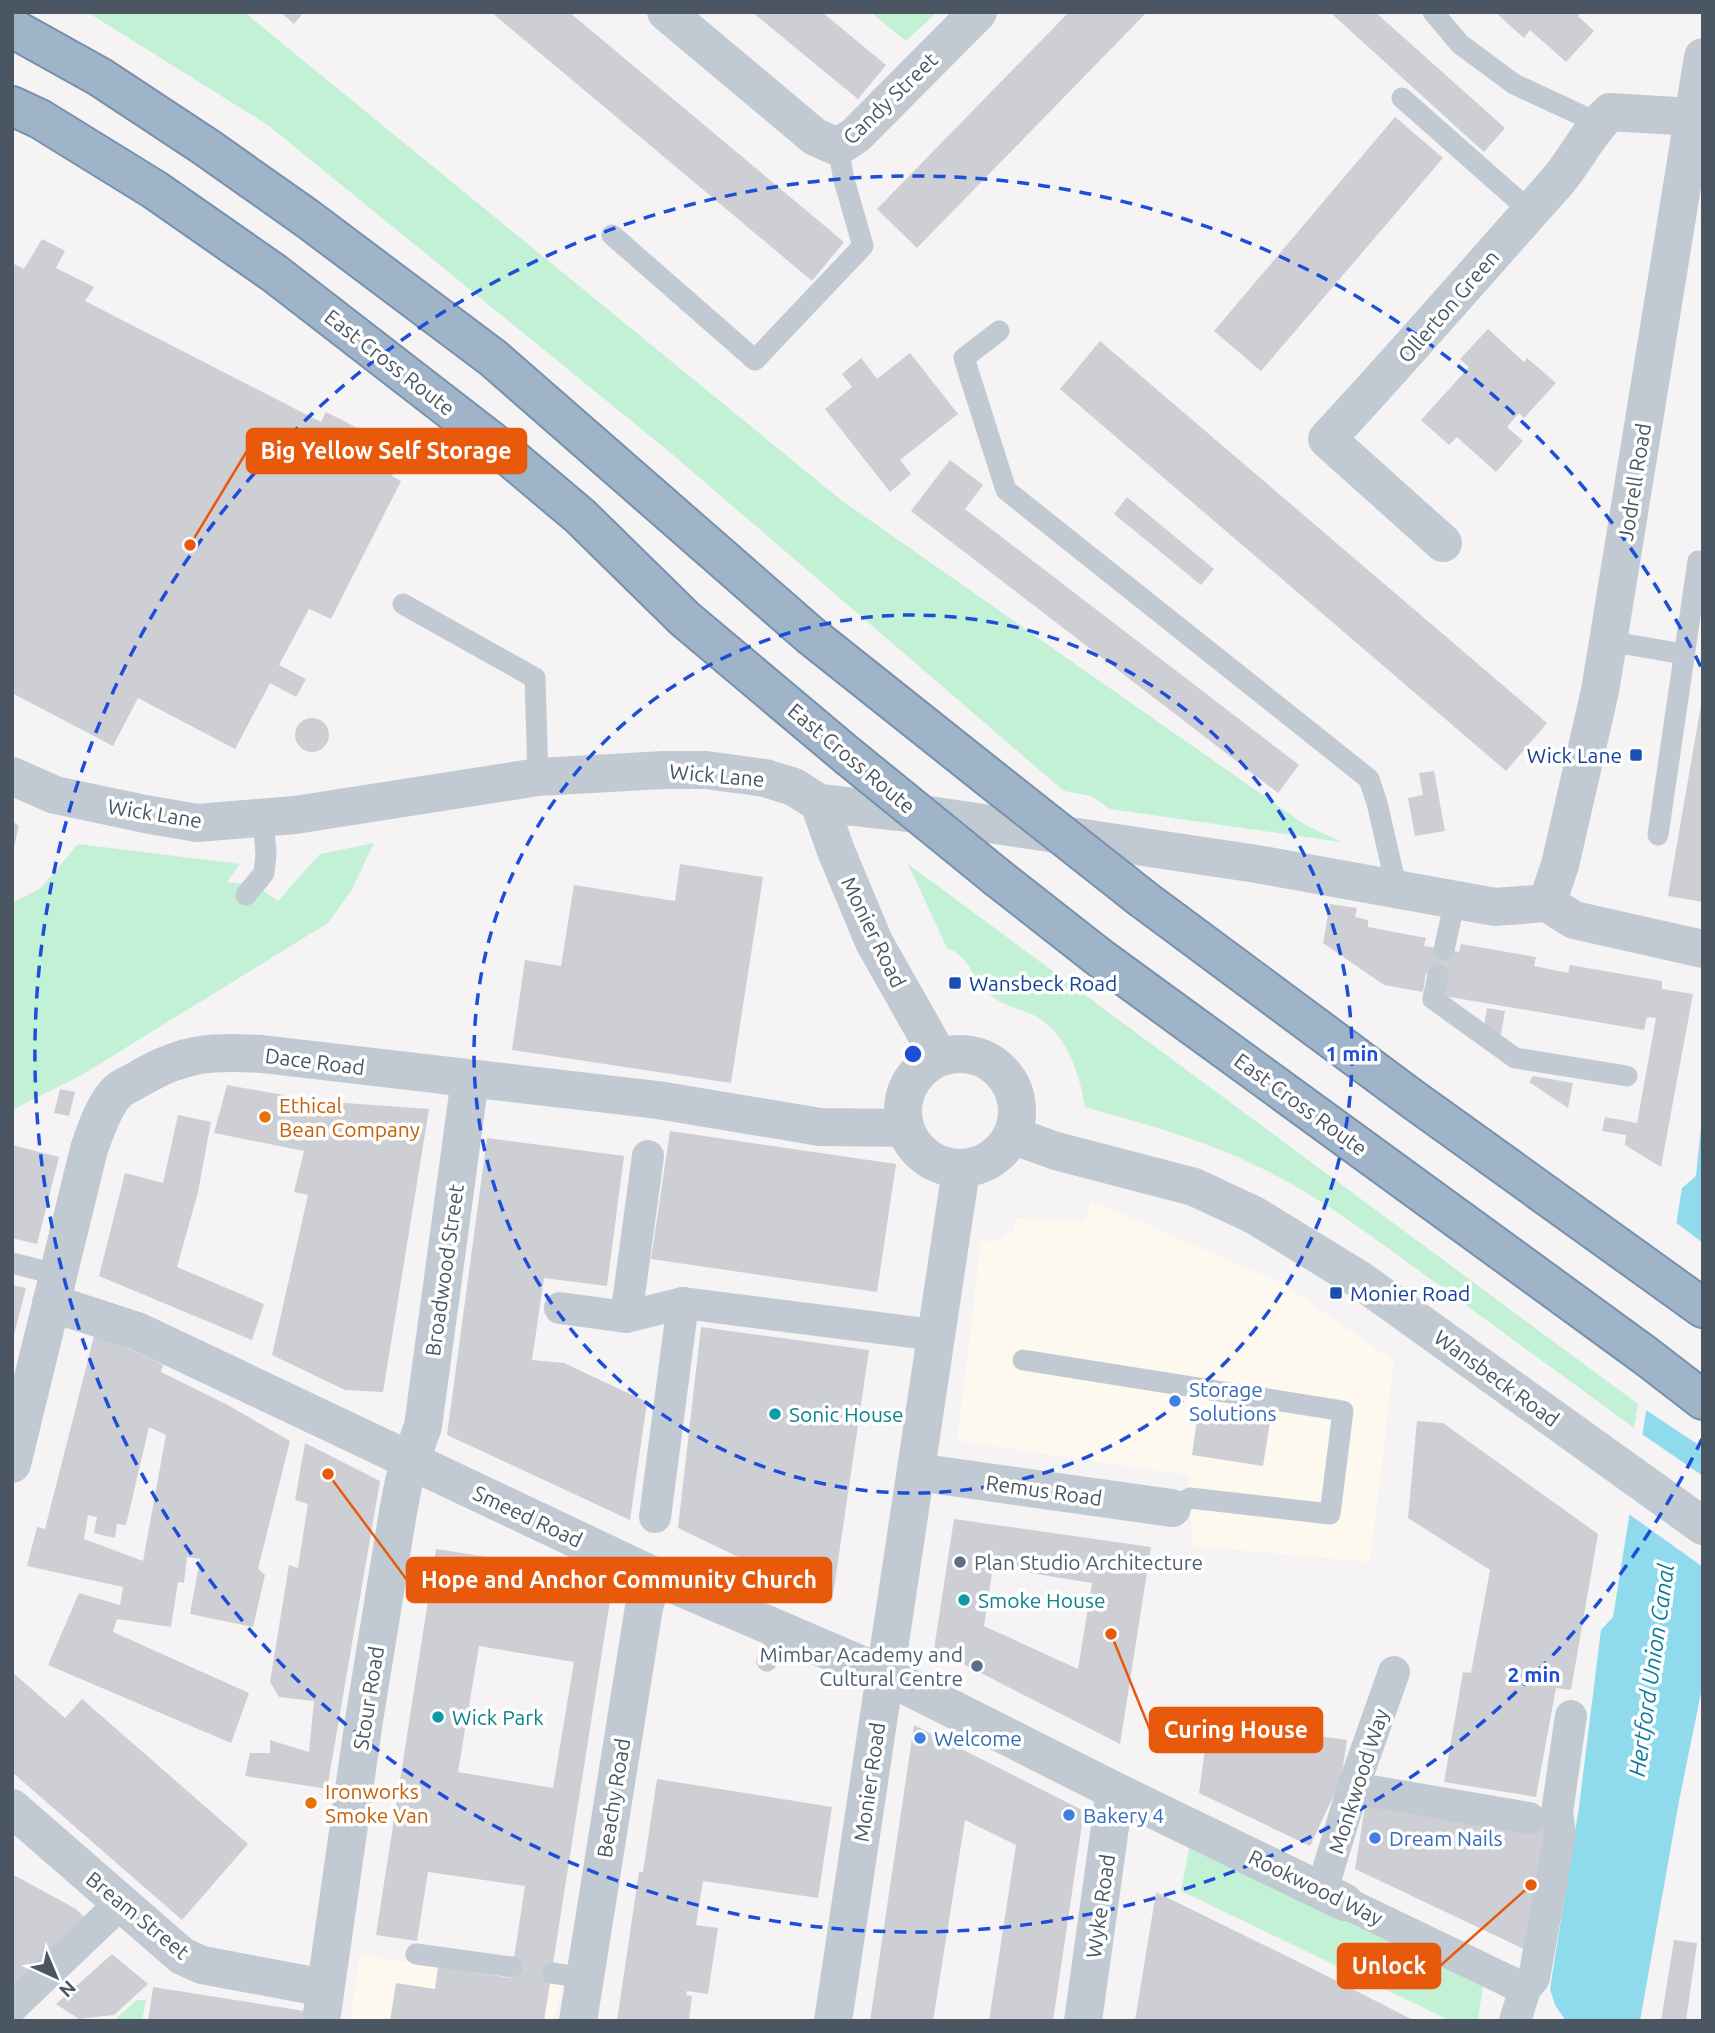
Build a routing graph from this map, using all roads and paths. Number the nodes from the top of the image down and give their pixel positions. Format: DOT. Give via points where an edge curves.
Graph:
graph roads {
  1 [pos="666,12"];
  2 [pos="978,12"];
  3 [pos="1437,14"];
  4 [pos="12,28"];
  5 [pos="1703,57"];
  6 [pos="1402,98"];
  7 [pos="12,106"];
  8 [pos="1693,117"];
  9 [pos="1598,123"];
  10 [pos="838,147"];
  11 [pos="1531,212"];
  12 [pos="612,235"];
  13 [pos="999,331"];
  14 [pos="1443,543"];
  15 [pos="1698,561"];
  16 [pos="404,604"];
  17 [pos="1608,641"];
  18 [pos="1683,654"];
  19 [pos="12,776"];
  20 [pos="538,777"];
  21 [pos="819,803"];
  22 [pos="263,819"];
  23 [pos="1658,835"];
  24 [pos="1397,890"];
  25 [pos="246,895"];
  26 [pos="1455,900"];
  27 [pos="1547,903"];
  28 [pos="1703,949"];
  29 [pos="1444,950"];
  30 [pos="1438,975"];
  31 [pos="939,1057"];
  32 [pos="1627,1076"];
  33 [pos="470,1079"];
  34 [pos="905,1128"];
  35 [pos="1012,1135"];
  36 [pos="649,1156"];
  37 [pos="961,1170"];
  38 [pos="12,1263"];
  39 [pos="55,1289"];
  40 [pos="683,1303"];
  41 [pos="560,1308"];
  42 [pos="1703,1308"];
  43 [pos="626,1317"];
  44 [pos="935,1335"];
  45 [pos="1023,1360"];
  46 [pos="1703,1400"];
  47 [pos="411,1460"];
  48 [pos="12,1464"];
  49 [pos="916,1472"];
  50 [pos="1172,1508"];
  51 [pos="655,1517"];
  52 [pos="1703,1526"];
  53 [pos="654,1576"];
  54 [pos="1394,1672"];
  55 [pos="885,1675"];
  56 [pos="1571,1716"];
  57 [pos="1353,1788"];
  58 [pos="1115,1791"];
  59 [pos="12,1808"];
  60 [pos="1529,1818"];
  61 [pos="1334,1896"];
  62 [pos="120,1904"];
  63 [pos="416,1954"];
  64 [pos="512,1967"];
  65 [pos="1525,1989"];
  66 [pos="323,2005"];
  67 [pos="12,2007"];
  68 [pos="578,2021"];
  69 [pos="833,2021"];
  70 [pos="1083,2021"];
  71 [pos="1515,2021"];
  1 -- 10 [label="street, Candy Street" via="815,137"];
  2 -- 10 [label="street, Candy Street" via="856,135"];
  3 -- 9 [label="lane" via="1460,44 1514,84"];
  4 -- 42 [label="highway, bridge" via="100,77 206,147 493,358 810,635 1143,899"];
  5 -- 8 [label="street, Jodrell Road"];
  6 -- 11 [label="lane"];
  7 -- 46 [label="highway, East Cross Route, bridge" via="155,190 274,273 491,441 580,516 685,619 998,878 1100,958"];
  8 -- 9 [label="street" via="1610,112"];
  8 -- 17 [label="street, Jodrell Road"];
  9 -- 11 [label="street, Ollerton Green"];
  10 -- 12 [label="lane" via="863,246 755,359"];
  11 -- 14 [label="street, Ollerton Green" via="1327,439"];
  13 -- 24 [label="lane" via="964,358 1006,490 1369,779"];
  15 -- 18 [label="lane"];
  16 -- 20 [label="lane" via="535,678"];
  17 -- 18 [label="lane"];
  17 -- 27 [label="street, Jodrell Road" via="1560,865"];
  18 -- 23 [label="lane"];
  19 -- 22 [label="street, Wick Lane" via="55,795 158,817 197,823"];
  20 -- 21 [label="street, Wick Lane" via="706,770 765,778 794,787"];
  20 -- 22 [label="street, Wick Lane"];
  21 -- 24 [label="street, Wick Lane" via="1257,864"];
  21 -- 31 [label="street, Monier Road" via="864,922"];
  22 -- 25 [label="lane" via="264,873"];
  24 -- 26 [label="street, Wick Lane"];
  26 -- 27 [label="street, Wick Lane" via="1496,907"];
  26 -- 29 [label="lane"];
  27 -- 28 [label="street" via="1574,920"];
  30 -- 32 [label="lane" via="1433,999 1515,1058"];
  31 -- 34 [label="street" via="912,1080 903,1108"];
  31 -- 35 [label="street" via="966,1055 996,1067 1016,1100"];
  33 -- 34 [label="street, Dace Road" via="658,1100 820,1127"];
  33 -- 39 [label="street, Dace Road" via="220,1052 194,1055 149,1073 117,1092 99,1121"];
  33 -- 47 [label="street, Broadwood Street" via="423,1426"];
  34 -- 37 [label="street" via="929,1159"];
  35 -- 37 [label="street" via="991,1159"];
  35 -- 52 [label="street, Wansbeck Road" via="1194,1187 1254,1215 1360,1280"];
  36 -- 43 [label="street"];
  37 -- 44 [label="street, Monier Road"];
  38 -- 39 [label="lane"];
  39 -- 47 [label="street, Smeed Road"];
  39 -- 48 [label="street, Dace Road"];
  40 -- 43 [label="street"];
  40 -- 44 [label="street"];
  40 -- 51 [label="street"];
  41 -- 43 [label="street"];
  44 -- 49 [label="street, Monier Road"];
  45 -- 50 [label="lane" via="1343,1411 1330,1514 1190,1498"];
  47 -- 53 [label="street, Smeed Road"];
  47 -- 66 [label="street, Stour Road" via="363,1720"];
  49 -- 50 [label="street, Remus Road"];
  49 -- 55 [label="street, Monier Road"];
  53 -- 55 [label="street, Smeed Road" via="774,1645"];
  53 -- 68 [label="street, Beachy Road" via="568,1975"];
  54 -- 57 [label="street, Monkwood Way"];
  55 -- 58 [label="street, Smeed Road"];
  55 -- 69 [label="street, Monier Road"];
  56 -- 65 [label="street" via="1557,1812 1560,1834 1534,1978"];
  57 -- 60 [label="street"];
  57 -- 61 [label="street, Monkwood Way"];
  58 -- 61 [label="street, Rookwood Way"];
  58 -- 70 [label="street, Wyke Road"];
  59 -- 62 [label="street, Bream Street"];
  61 -- 65 [label="street, Rookwood Way"];
  62 -- 66 [label="street, Bream Street" via="182,1956"];
  62 -- 67 [label="street"];
  63 -- 64 [label="lane"];
  65 -- 71 [label="street"];
}
